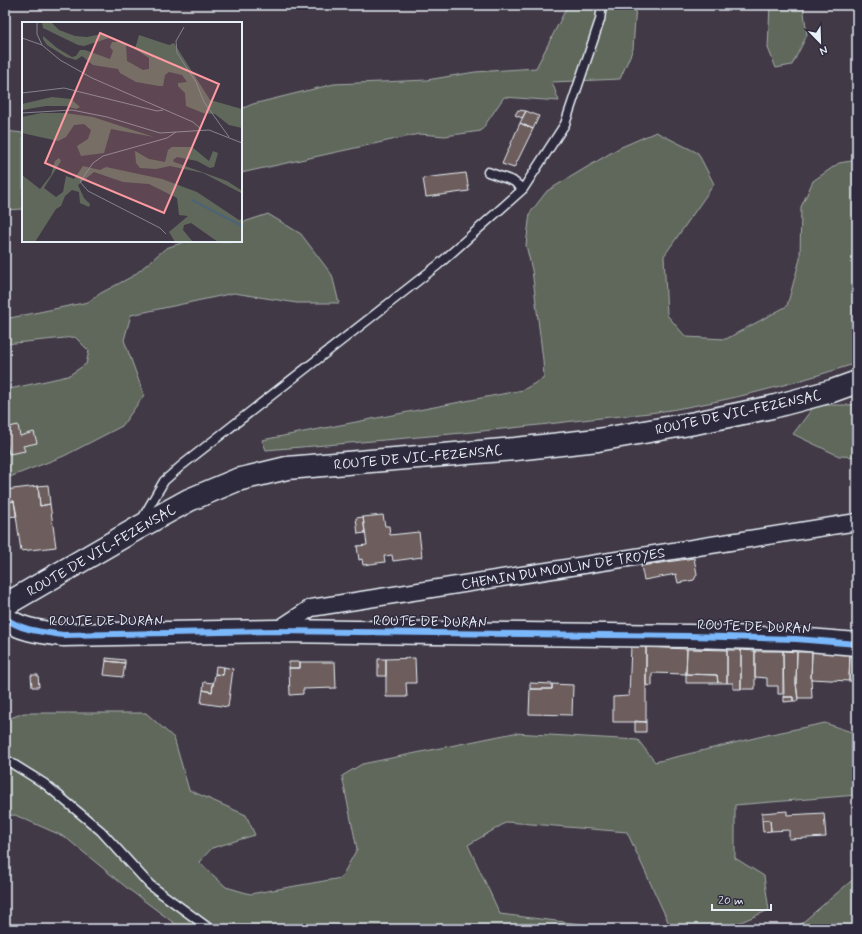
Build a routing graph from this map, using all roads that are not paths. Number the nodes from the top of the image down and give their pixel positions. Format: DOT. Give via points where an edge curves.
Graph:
graph roads {
  1 [pos="602,5"];
  2 [pos="488,172"];
  3 [pos="523,189"];
  4 [pos="857,382"];
  5 [pos="857,522"];
  6 [pos="138,528"];
  7 [pos="5,605"];
  8 [pos="5,618"];
  9 [pos="276,631"];
  10 [pos="857,644"];
  11 [pos="5,759"];
  12 [pos="210,929"];
  1 -- 3 [label="lane" via="600,20 565,124"];
  2 -- 3 [label="lane" via="513,181"];
  3 -- 6 [label="lane" via="438,265 181,466 164,481"];
  4 -- 6 [label="main road, ROUTE DE VIC-FEZENSAC" via="772,407 598,440 287,468 237,480 189,500"];
  5 -- 9 [label="street, CHEMIN DU MOULIN DE TROYES" via="311,608"];
  6 -- 7 [label="main road, ROUTE DE VIC-FEZENSAC"];
  8 -- 9 [label="main road, ROUTE DE DURAN" via="22,628 63,635"];
  9 -- 10 [label="main road, ROUTE DE DURAN" via="690,636 796,639"];
  11 -- 12 [label="lane" via="45,784 101,831 150,885"];
}
